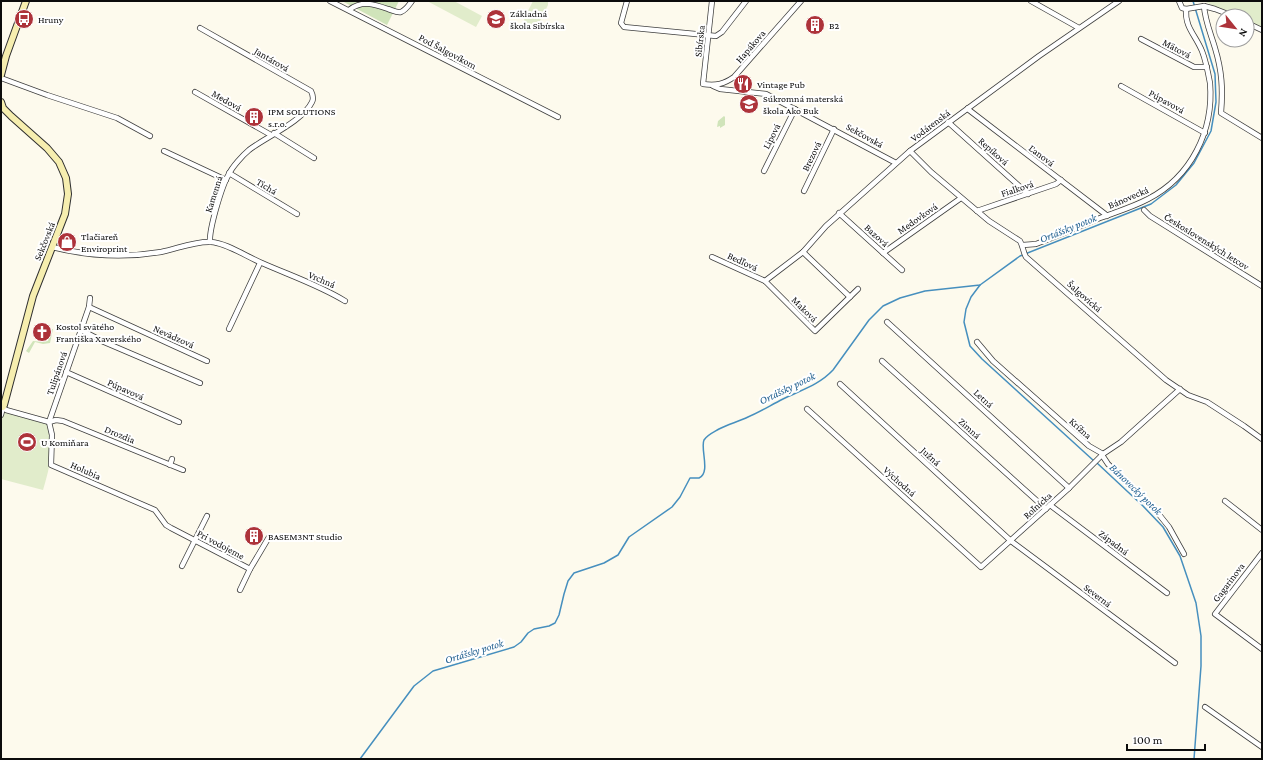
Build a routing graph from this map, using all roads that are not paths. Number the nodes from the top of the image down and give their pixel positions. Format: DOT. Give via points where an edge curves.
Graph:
graph roads {
  1 [pos="26,1"];
  2 [pos="330,1"];
  3 [pos="412,1"];
  4 [pos="627,1"];
  5 [pos="712,1"];
  6 [pos="746,1"];
  7 [pos="801,1"];
  8 [pos="1031,1"];
  9 [pos="1117,1"];
  10 [pos="1179,1"];
  11 [pos="1201,6"];
  12 [pos="1215,8"];
  13 [pos="1188,9"];
  14 [pos="349,10"];
  15 [pos="200,28"];
  16 [pos="1079,28"];
  17 [pos="708,35"];
  18 [pos="1141,38"];
  19 [pos="1207,66"];
  20 [pos="1,76"];
  21 [pos="713,86"];
  22 [pos="1121,86"];
  23 [pos="195,92"];
  24 [pos="2,107"];
  25 [pos="968,108"];
  26 [pos="795,109"];
  27 [pos="302,115"];
  28 [pos="558,117"];
  29 [pos="948,122"];
  30 [pos="834,129"];
  31 [pos="1205,133"];
  32 [pos="273,134"];
  33 [pos="150,136"];
  34 [pos="1262,138"];
  35 [pos="164,151"];
  36 [pos="910,151"];
  37 [pos="314,158"];
  38 [pos="896,163"];
  39 [pos="764,171"];
  40 [pos="229,173"];
  41 [pos="226,180"];
  42 [pos="1061,180"];
  43 [pos="804,191"];
  44 [pos="1028,194"];
  45 [pos="961,198"];
  46 [pos="1144,210"];
  47 [pos="977,211"];
  48 [pos="839,213"];
  49 [pos="297,214"];
  50 [pos="1106,216"];
  51 [pos="210,242"];
  52 [pos="1022,245"];
  53 [pos="52,247"];
  54 [pos="803,252"];
  55 [pos="883,253"];
  56 [pos="712,257"];
  57 [pos="260,263"];
  58 [pos="902,270"];
  59 [pos="765,281"];
  60 [pos="1262,286"];
  61 [pos="858,289"];
  62 [pos="850,297"];
  63 [pos="90,298"];
  64 [pos="345,301"];
  65 [pos="89,307"];
  66 [pos="887,322"];
  67 [pos="230,329"];
  68 [pos="81,330"];
  69 [pos="977,342"];
  70 [pos="207,361"];
  71 [pos="882,361"];
  72 [pos="66,372"];
  73 [pos="200,383"];
  74 [pos="840,384"];
  75 [pos="1180,389"];
  76 [pos="2,407"];
  77 [pos="807,409"];
  78 [pos="1,415"];
  79 [pos="49,422"];
  80 [pos="179,422"];
  81 [pos="1262,439"];
  82 [pos="1101,456"];
  83 [pos="172,459"];
  84 [pos="170,465"];
  85 [pos="183,470"];
  86 [pos="1068,488"];
  87 [pos="1225,501"];
  88 [pos="1050,505"];
  89 [pos="1046,509"];
  90 [pos="155,510"];
  91 [pos="207,516"];
  92 [pos="1262,530"];
  93 [pos="269,537"];
  94 [pos="195,541"];
  95 [pos="1011,541"];
  96 [pos="1262,553"];
  97 [pos="1184,554"];
  98 [pos="182,566"];
  99 [pos="982,567"];
  100 [pos="250,569"];
  101 [pos="240,590"];
  102 [pos="1167,593"];
  103 [pos="1262,649"];
  104 [pos="1176,663"];
  105 [pos="1205,707"];
  106 [pos="1262,747"];
  1 -- 20 [label="street"];
  2 -- 14 [label="street, Pod Šalgovíkom"];
  3 -- 14 [label="street" via="407,9 401,12 367,3 355,5"];
  4 -- 17 [label="street" via="621,18 622,25 626,27"];
  5 -- 17 [label="street, Sibírska"];
  6 -- 17 [label="street" via="722,32 716,36"];
  7 -- 21 [label="street, Hapákova" via="734,77 725,84"];
  8 -- 16 [label="street"];
  9 -- 16 [label="street, Vodárenská"];
  10 -- 13 [label="street, Bánovecká" via="1182,8"];
  11 -- 12 [label="street"];
  11 -- 13 [label="street"];
  11 -- 34 [label="street" via="1221,69 1221,113"];
  13 -- 19 [label="street, Bánovecká" via="1186,23 1202,51"];
  14 -- 28 [label="street, Pod Šalgovíkom"];
  15 -- 27 [label="street, Jantárová" via="311,91 313,102"];
  16 -- 25 [label="street, Vodárenská"];
  17 -- 21 [label="street, Sibírska" via="703,84"];
  18 -- 19 [label="street, Mätová" via="1194,67"];
  19 -- 31 [label="street, Bánovecká" via="1210,112"];
  20 -- 33 [label="street" via="47,95 117,118"];
  21 -- 26 [label="street, Sekčovská" via="766,94"];
  22 -- 31 [label="street, Púpavová"];
  23 -- 32 [label="street, Medová"];
  24 -- 53 [label="street, Sekčovská" via="57,158 64,172 68,189 67,207"];
  25 -- 29 [label="street, Vodárenská"];
  25 -- 42 [label="street, Ľanová"];
  26 -- 30 [label="street, Sekčovská"];
  26 -- 39 [label="street, Lipová"];
  27 -- 32 [label="street, Kamenná"];
  29 -- 36 [label="street, Vodárenská"];
  29 -- 44 [label="street, Repíková"];
  30 -- 38 [label="street, Sekčovská"];
  30 -- 43 [label="street, Brezová"];
  31 -- 50 [label="street, Bánovecká" via="1197,152 1175,180 1150,198"];
  32 -- 37 [label="street, Medová"];
  32 -- 40 [label="street, Kamenná" via="248,151"];
  35 -- 41 [label="street"];
  36 -- 38 [label="street, Vodárenská"];
  36 -- 45 [label="street"];
  38 -- 48 [label="street, Vodárenská"];
  40 -- 41 [label="street, Kamenná"];
  40 -- 49 [label="street, Tichá"];
  41 -- 51 [label="street, Kamenná"];
  42 -- 44 [label="street, Fialková"];
  42 -- 50 [label="street, Ľanová"];
  44 -- 47 [label="street, Fialková"];
  45 -- 47 [label="street"];
  45 -- 55 [label="street, Medovková"];
  46 -- 60 [label="street, Československých letcov"];
  47 -- 52 [label="street"];
  48 -- 54 [label="street, Vodárenská"];
  48 -- 55 [label="street, Bazová"];
  50 -- 52 [label="street, Bánovecká" via="1036,244"];
  51 -- 53 [label="street" via="151,253 119,255 87,254"];
  51 -- 57 [label="street" via="222,244"];
  52 -- 75 [label="street, Šalgovická" via="1026,257 1157,372"];
  53 -- 76 [label="street, Sekčovská" via="33,296"];
  54 -- 59 [label="street, Vodárenská"];
  54 -- 62 [label="street"];
  55 -- 58 [label="street, Bazová"];
  56 -- 59 [label="street, Bedľová"];
  57 -- 64 [label="street, Vrchná"];
  57 -- 67 [label="street"];
  59 -- 62 [label="street, Maková" via="815,331"];
  61 -- 62 [label="street, Maková"];
  63 -- 65 [label="street, Tulipánová"];
  65 -- 68 [label="street, Tulipánová"];
  65 -- 70 [label="street, Nevädzová"];
  66 -- 86 [label="street, Letná"];
  68 -- 72 [label="street, Tulipánová"];
  68 -- 73 [label="street"];
  69 -- 82 [label="street, Krížna" via="993,361"];
  71 -- 89 [label="street, Zimná"];
  72 -- 79 [label="street, Tulipánová"];
  72 -- 80 [label="street, Púpavová"];
  74 -- 95 [label="street, Južná"];
  75 -- 81 [label="street, Šalgovická" via="1207,402"];
  75 -- 82 [label="street" via="1121,442"];
  76 -- 78 [label="street, Sekčovská"];
  76 -- 79 [label="street"];
  77 -- 99 [label="street, Východná"];
  79 -- 84 [label="street, Drozdia" via="63,421"];
  79 -- 90 [label="street, Holubia" via="52,435 50,465"];
  82 -- 86 [label="street, Roľnícka"];
  82 -- 97 [label="street, Krížna" via="1157,512"];
  83 -- 84 [label="street"];
  84 -- 85 [label="street, Drozdia"];
  86 -- 88 [label="street, Roľnícka"];
  87 -- 92 [label="street"];
  88 -- 89 [label="street, Roľnícka"];
  88 -- 102 [label="street, Západná"];
  89 -- 95 [label="street, Roľnícka"];
  90 -- 94 [label="street, Pri vodojeme" via="166,524"];
  91 -- 94 [label="street"];
  93 -- 100 [label="street, Pri vodojeme"];
  94 -- 98 [label="street"];
  94 -- 100 [label="street, Pri vodojeme"];
  95 -- 99 [label="street, Roľnícka"];
  95 -- 104 [label="street, Severná"];
  96 -- 103 [label="street, Gagarinova" via="1215,614"];
  100 -- 101 [label="street"];
  105 -- 106 [label="street"];
}
